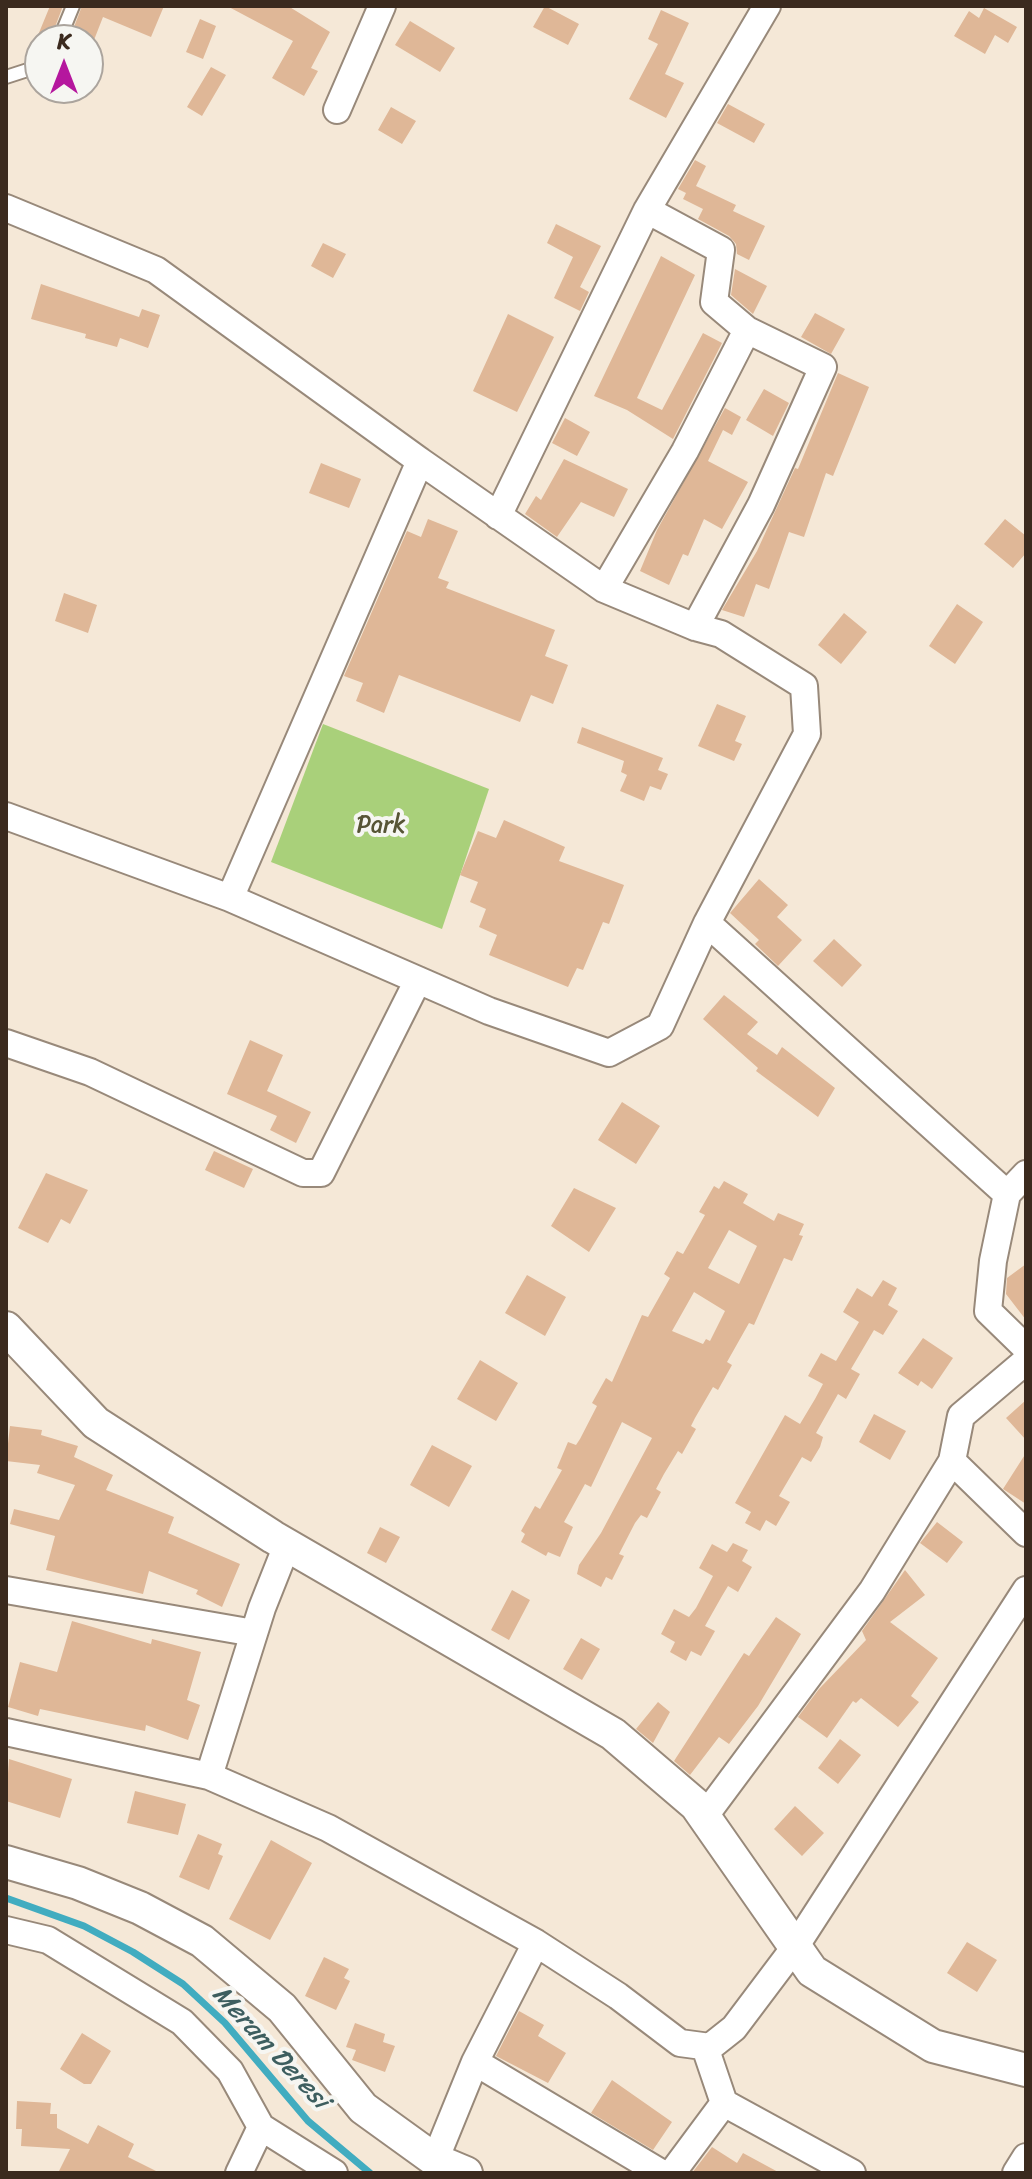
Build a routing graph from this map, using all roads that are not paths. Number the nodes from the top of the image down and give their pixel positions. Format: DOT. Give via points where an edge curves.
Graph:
graph roads {
  1 [pos="382,6"];
  2 [pos="767,6"];
  3 [pos="337,110"];
  4 [pos="6,208"];
  5 [pos="647,210"];
  6 [pos="747,330"];
  7 [pos="420,461"];
  8 [pos="498,516"];
  9 [pos="604,589"];
  10 [pos="695,627"];
  11 [pos="6,816"];
  12 [pos="230,898"];
  13 [pos="707,923"];
  14 [pos="418,980"];
  15 [pos="6,1043"];
  16 [pos="1026,1174"];
  17 [pos="1007,1194"];
  18 [pos="6,1328"];
  19 [pos="1026,1348"];
  20 [pos="1026,1361"];
  21 [pos="952,1461"];
  22 [pos="1026,1533"];
  23 [pos="287,1545"];
  24 [pos="6,1590"];
  25 [pos="1026,1590"];
  26 [pos="254,1633"];
  27 [pos="6,1732"];
  28 [pos="209,1776"];
  29 [pos="704,1817"];
  30 [pos="6,1862"];
  31 [pos="6,1930"];
  32 [pos="536,1943"];
  33 [pos="795,1947"];
  34 [pos="705,2047"];
  35 [pos="475,2062"];
  36 [pos="1026,2070"];
  37 [pos="724,2103"];
  38 [pos="261,2127"];
  39 [pos="1026,2157"];
  40 [pos="435,2160"];
  41 [pos="239,2173"];
  42 [pos="334,2173"];
  43 [pos="466,2173"];
  44 [pos="661,2173"];
  45 [pos="672,2173"];
  46 [pos="852,2173"];
  47 [pos="1016,2173"];
  1 -- 3 [label="street"];
  2 -- 5 [label="street"];
  4 -- 7 [label="street" via="156,270"];
  5 -- 6 [label="street" via="721,250 714,302"];
  5 -- 8 [label="street"];
  6 -- 9 [label="street" via="685,451"];
  6 -- 10 [label="street" via="823,367 761,505"];
  7 -- 8 [label="street"];
  7 -- 12 [label="street"];
  8 -- 9 [label="street"];
  9 -- 10 [label="street"];
  10 -- 13 [label="street" via="721,634 804,686 807,734"];
  11 -- 12 [label="street"];
  12 -- 14 [label="street"];
  13 -- 14 [label="street" via="660,1026 609,1053"];
  13 -- 17 [label="street"];
  14 -- 15 [label="street" via="321,1173 303,1173 90,1072"];
  16 -- 17 [label="street"];
  17 -- 19 [label="street" via="988,1311"];
  18 -- 23 [label="street" via="96,1423"];
  20 -- 21 [label="street" via="961,1416"];
  21 -- 22 [label="street"];
  21 -- 29 [label="street" via="872,1591"];
  23 -- 26 [label="street"];
  23 -- 29 [label="street" via="613,1734"];
  24 -- 26 [label="street"];
  25 -- 33 [label="street"];
  26 -- 28 [label="street"];
  27 -- 28 [label="street"];
  28 -- 32 [label="street" via="328,1828"];
  29 -- 33 [label="street"];
  30 -- 40 [label="street" via="78,1883 202,1941 282,2008 363,2108"];
  31 -- 38 [label="street" via="48,1940 182,2022 230,2071"];
  32 -- 34 [label="street" via="680,2043"];
  32 -- 35 [label="street"];
  33 -- 34 [label="street" via="734,2028"];
  33 -- 36 [label="street" via="812,1971 933,2046"];
  34 -- 37 [label="street"];
  35 -- 40 [label="street"];
  35 -- 44 [label="street"];
  37 -- 45 [label="street"];
  37 -- 46 [label="street"];
  38 -- 41 [label="street"];
  38 -- 42 [label="street"];
  39 -- 47 [label="street"];
  40 -- 43 [label="street"];
}
